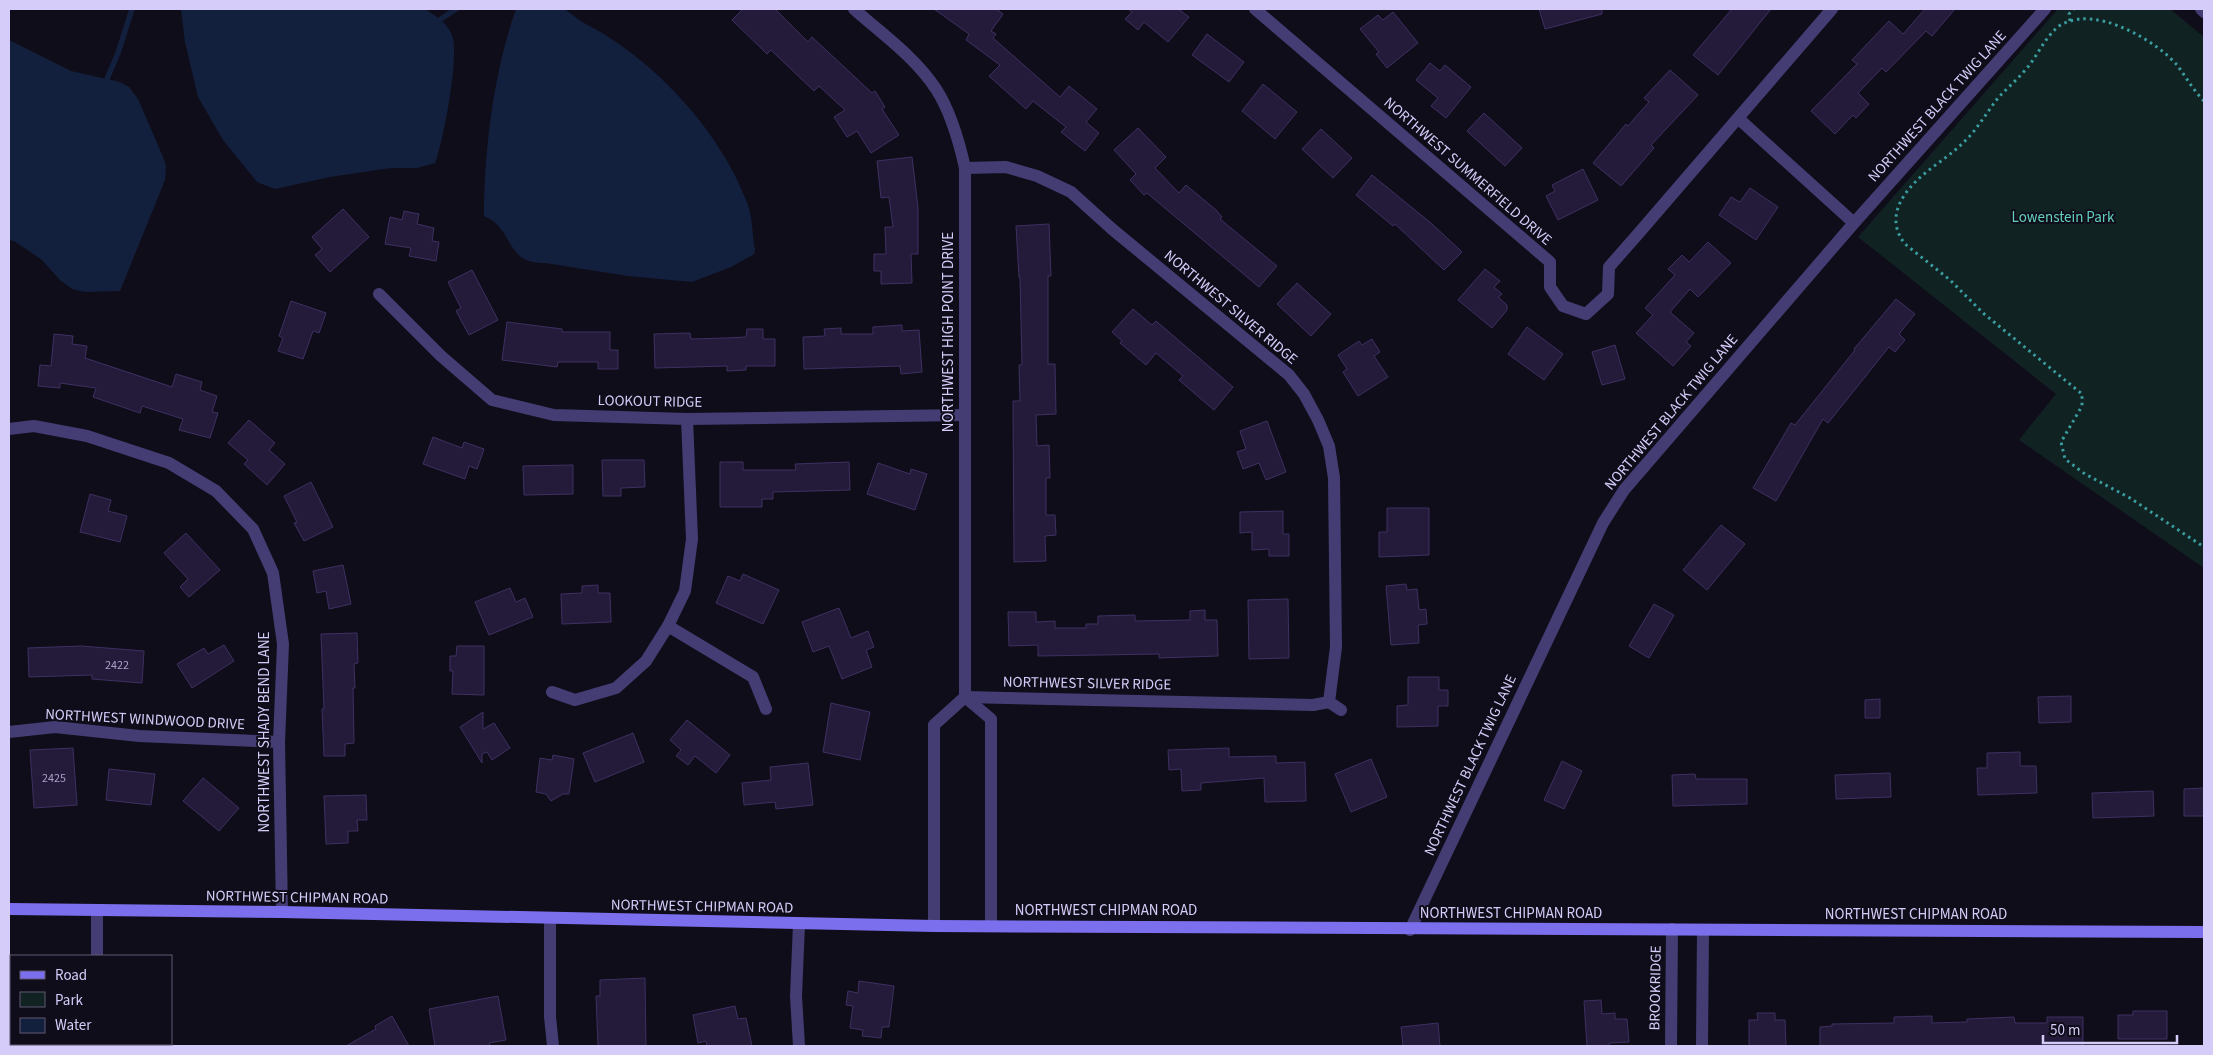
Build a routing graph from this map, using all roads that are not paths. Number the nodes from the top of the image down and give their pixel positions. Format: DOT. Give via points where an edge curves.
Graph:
graph roads {
  1 [pos="854,9"];
  2 [pos="1255,9"];
  3 [pos="1832,9"];
  4 [pos="2045,9"];
  5 [pos="2201,9"];
  6 [pos="2204,12"];
  7 [pos="1739,119"];
  8 [pos="965,168"];
  9 [pos="1854,223"];
  10 [pos="379,294"];
  11 [pos="964,415"];
  12 [pos="687,419"];
  13 [pos="9,429"];
  14 [pos="668,626"];
  15 [pos="552,692"];
  16 [pos="964,697"];
  17 [pos="1329,702"];
  18 [pos="766,709"];
  19 [pos="1341,710"];
  20 [pos="9,732"];
  21 [pos="279,742"];
  22 [pos="9,909"];
  23 [pos="97,911"];
  24 [pos="282,912"];
  25 [pos="550,918"];
  26 [pos="799,924"];
  27 [pos="934,926"];
  28 [pos="991,926"];
  29 [pos="1672,929"];
  30 [pos="1410,930"];
  31 [pos="1703,930"];
  32 [pos="2204,932"];
  33 [pos="96,955"];
  34 [pos="553,1046"];
  35 [pos="800,1046"];
  36 [pos="1671,1046"];
  37 [pos="1702,1046"];
  1 -- 8 [label="street, NORTHWEST HIGH POINT DRIVE" via="915,62 937,90 959,138"];
  2 -- 7 [label="street, NORTHWEST SUMMERFIELD DRIVE" via="1550,262 1550,287 1563,306 1586,314 1608,294 1609,267 1616,258"];
  3 -- 7 [label="street, NORTHWEST SUMMERFIELD DRIVE"];
  4 -- 9 [label="street, NORTHWEST BLACK TWIG LANE"];
  5 -- 6 [label="street"];
  7 -- 9 [label="street"];
  8 -- 11 [label="street, NORTHWEST HIGH POINT DRIVE"];
  8 -- 17 [label="street, NORTHWEST SILVER RIDGE" via="1006,167 1037,176 1071,192 1290,375 1304,394 1329,446 1334,478 1336,647"];
  9 -- 30 [label="street, NORTHWEST BLACK TWIG LANE" via="1624,490 1603,523"];
  10 -- 12 [label="street, LOOKOUT RIDGE" via="441,356 492,400 554,415"];
  11 -- 12 [label="street, LOOKOUT RIDGE"];
  11 -- 16 [label="street, NORTHWEST HIGH POINT DRIVE"];
  12 -- 14 [label="street" via="692,538 685,591"];
  13 -- 21 [label="street, NORTHWEST SHADY BEND LANE" via="34,426 87,436 168,463 216,491 253,529 273,573 283,644"];
  14 -- 15 [label="street" via="646,662 616,688 575,700"];
  14 -- 18 [label="street" via="753,677"];
  16 -- 17 [label="street, NORTHWEST SILVER RIDGE" via="1313,705"];
  16 -- 27 [label="street" via="934,725"];
  16 -- 28 [label="street" via="991,719"];
  17 -- 19 [label="street"];
  20 -- 21 [label="street, NORTHWEST WINDWOOD DRIVE" via="55,728 139,736"];
  21 -- 24 [label="street, NORTHWEST SHADY BEND LANE"];
  22 -- 23 [label="main road, NORTHWEST CHIPMAN ROAD"];
  23 -- 24 [label="main road, NORTHWEST CHIPMAN ROAD"];
  23 -- 33 [label="street"];
  24 -- 25 [label="main road, NORTHWEST CHIPMAN ROAD"];
  25 -- 26 [label="main road, NORTHWEST CHIPMAN ROAD"];
  25 -- 34 [label="street"];
  26 -- 27 [label="main road, NORTHWEST CHIPMAN ROAD"];
  26 -- 35 [label="street" via="796,996"];
  27 -- 28 [label="main road, NORTHWEST CHIPMAN ROAD"];
  28 -- 30 [label="main road, NORTHWEST CHIPMAN ROAD" via="1282,926"];
  29 -- 30 [label="main road, NORTHWEST CHIPMAN ROAD"];
  29 -- 31 [label="main road, NORTHWEST CHIPMAN ROAD"];
  29 -- 36 [label="street, BROOKRIDGE"];
  31 -- 32 [label="main road, NORTHWEST CHIPMAN ROAD"];
  31 -- 37 [label="street"];
}
